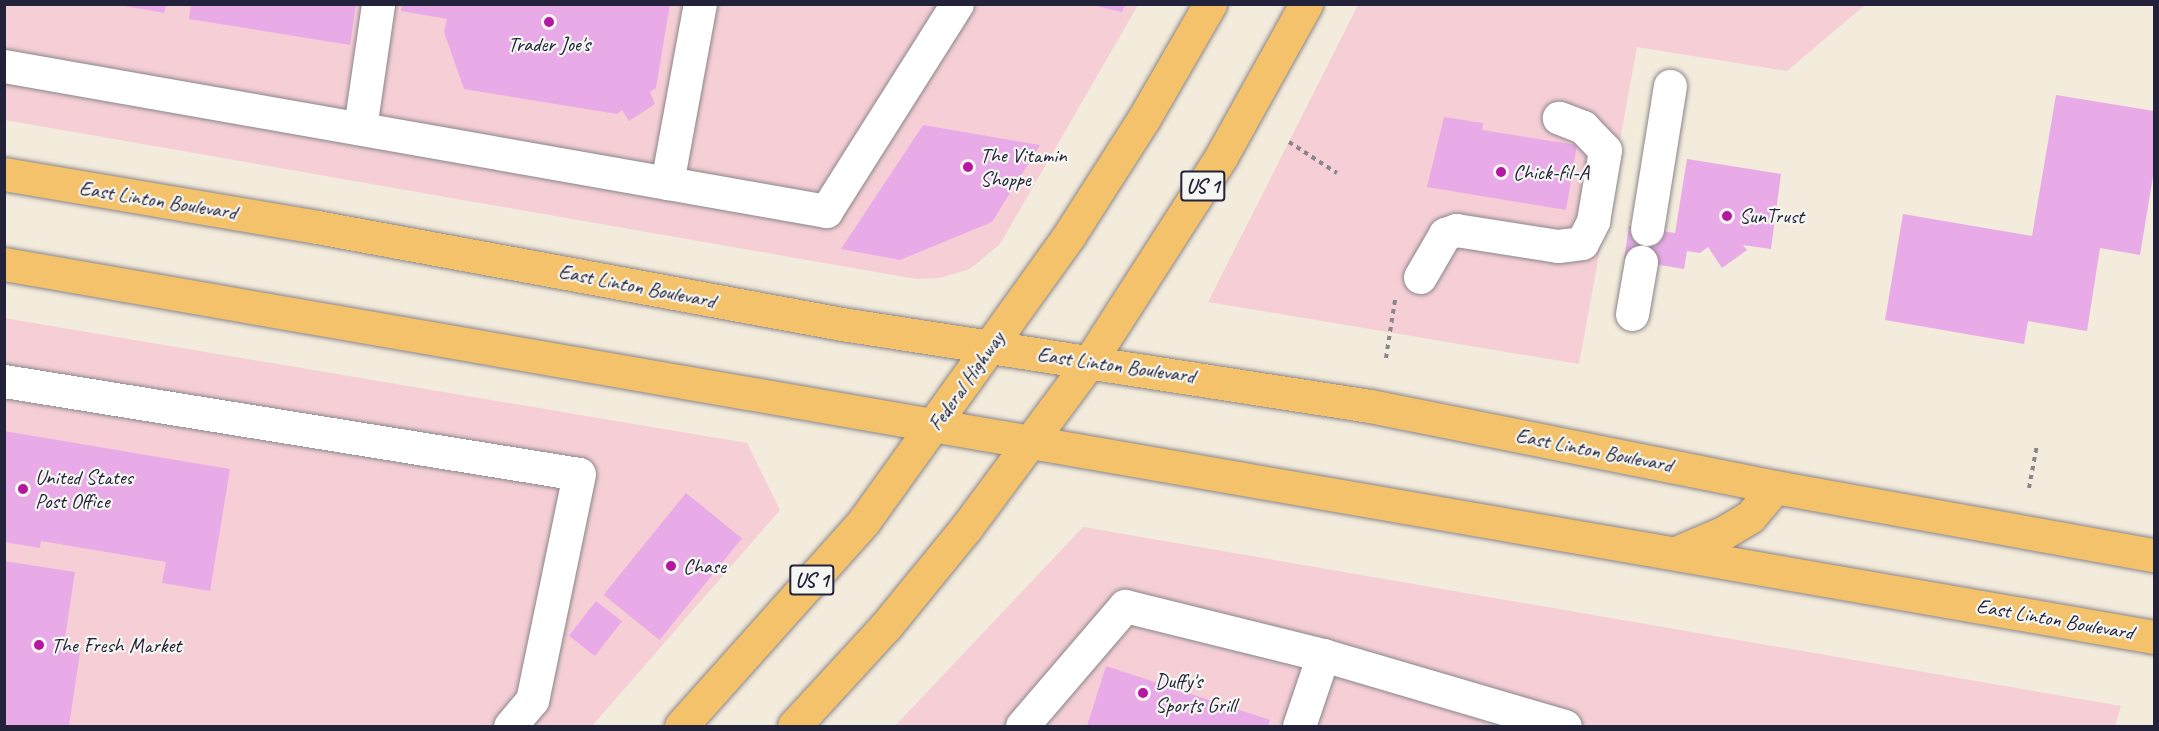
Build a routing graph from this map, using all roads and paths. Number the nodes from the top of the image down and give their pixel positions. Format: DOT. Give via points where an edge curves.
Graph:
graph roads {
  1 [pos="378,4"];
  2 [pos="700,4"];
  3 [pos="957,4"];
  4 [pos="1210,4"];
  5 [pos="1306,4"];
  6 [pos="4,66"];
  7 [pos="1670,86"];
  8 [pos="1559,118"];
  9 [pos="360,128"];
  10 [pos="1289,141"];
  11 [pos="1337,173"];
  12 [pos="4,174"];
  13 [pos="668,183"];
  14 [pos="1647,229"];
  15 [pos="1641,262"];
  16 [pos="4,264"];
  17 [pos="1408,285"];
  18 [pos="1632,314"];
  19 [pos="990,346"];
  20 [pos="1386,358"];
  21 [pos="1090,361"];
  22 [pos="4,381"];
  23 [pos="933,426"];
  24 [pos="1031,443"];
  25 [pos="2037,445"];
  26 [pos="1775,487"];
  27 [pos="2029,488"];
  28 [pos="1676,553"];
  29 [pos="2154,555"];
  30 [pos="2154,637"];
  31 [pos="1323,655"];
  32 [pos="510,726"];
  33 [pos="681,726"];
  34 [pos="794,726"];
  35 [pos="1022,726"];
  36 [pos="1299,726"];
  37 [pos="1565,726"];
  1 -- 9 [label="lane"];
  2 -- 13 [label="lane"];
  3 -- 13 [label="lane" via="826,211"];
  4 -- 19 [label="main road, Federal Highway / US 1" via="1143,120 1070,234"];
  5 -- 21 [label="main road, US 1" via="1222,155"];
  6 -- 9 [label="lane"];
  7 -- 14 [label="lane"];
  8 -- 17 [label="lane" via="1583,127 1605,150 1593,221 1581,243 1558,246 1456,230 1445,234"];
  9 -- 13 [label="lane"];
  10 -- 11 [label="path"];
  12 -- 19 [label="main road, East Linton Boulevard" via="842,324"];
  15 -- 18 [label="lane"];
  16 -- 23 [label="main road, East Linton Boulevard"];
  17 -- 20 [label="path"];
  19 -- 21 [label="main road, East Linton Boulevard"];
  19 -- 23 [label="main road, Federal Highway / US 1"];
  21 -- 24 [label="main road, US 1"];
  21 -- 26 [label="main road, East Linton Boulevard" via="1370,406"];
  22 -- 32 [label="lane" via="579,474 532,700"];
  23 -- 24 [label="main road, East Linton Boulevard"];
  23 -- 33 [label="main road, Federal Highway / US 1" via="864,521"];
  24 -- 28 [label="main road, East Linton Boulevard"];
  24 -- 34 [label="main road, US 1" via="886,626"];
  25 -- 27 [label="path"];
  26 -- 28 [label="main road" via="1750,517 1723,534"];
  26 -- 29 [label="main road, East Linton Boulevard"];
  28 -- 30 [label="main road, East Linton Boulevard"];
  31 -- 35 [label="lane" via="1125,606"];
  31 -- 36 [label="lane"];
  31 -- 37 [label="lane"];
}
